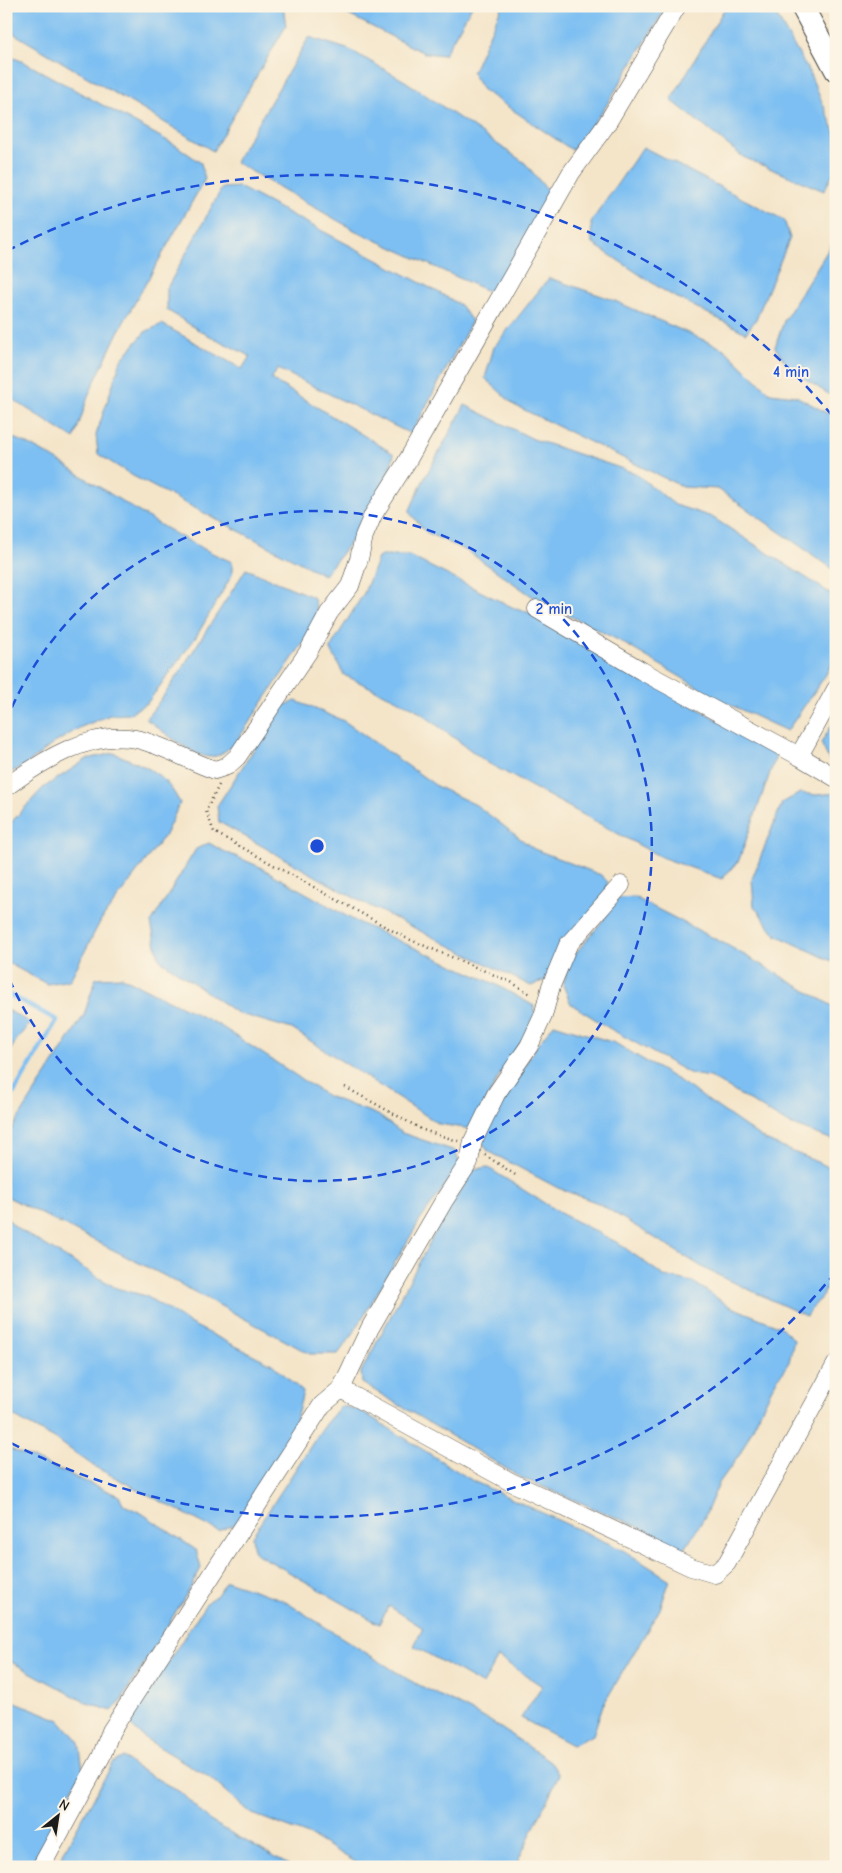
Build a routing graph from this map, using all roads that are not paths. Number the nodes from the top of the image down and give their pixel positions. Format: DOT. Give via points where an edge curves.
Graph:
graph roads {
  1 [pos="677,6"];
  2 [pos="802,6"];
  3 [pos="836,70"];
  4 [pos="537,609"];
  5 [pos="836,690"];
  6 [pos="799,756"];
  7 [pos="836,778"];
  8 [pos="6,787"];
  9 [pos="621,885"];
  10 [pos="836,1364"];
  11 [pos="341,1389"];
  12 [pos="41,1867"];
  1 -- 8 [label="lane" via="606,125 571,173 416,446 373,515 350,586 329,613 308,652 237,757 227,766 215,770 160,747 115,737 89,742 62,754"];
  2 -- 3 [label="main road"];
  4 -- 6 [label="lane" via="642,671"];
  5 -- 6 [label="lane"];
  6 -- 7 [label="lane"];
  9 -- 11 [label="lane" via="568,945 529,1046 496,1094 473,1141 469,1162 370,1328"];
  10 -- 11 [label="lane" via="727,1563 715,1574 691,1567 511,1482"];
  11 -- 12 [label="lane" via="322,1405 111,1731 101,1756"];
}
